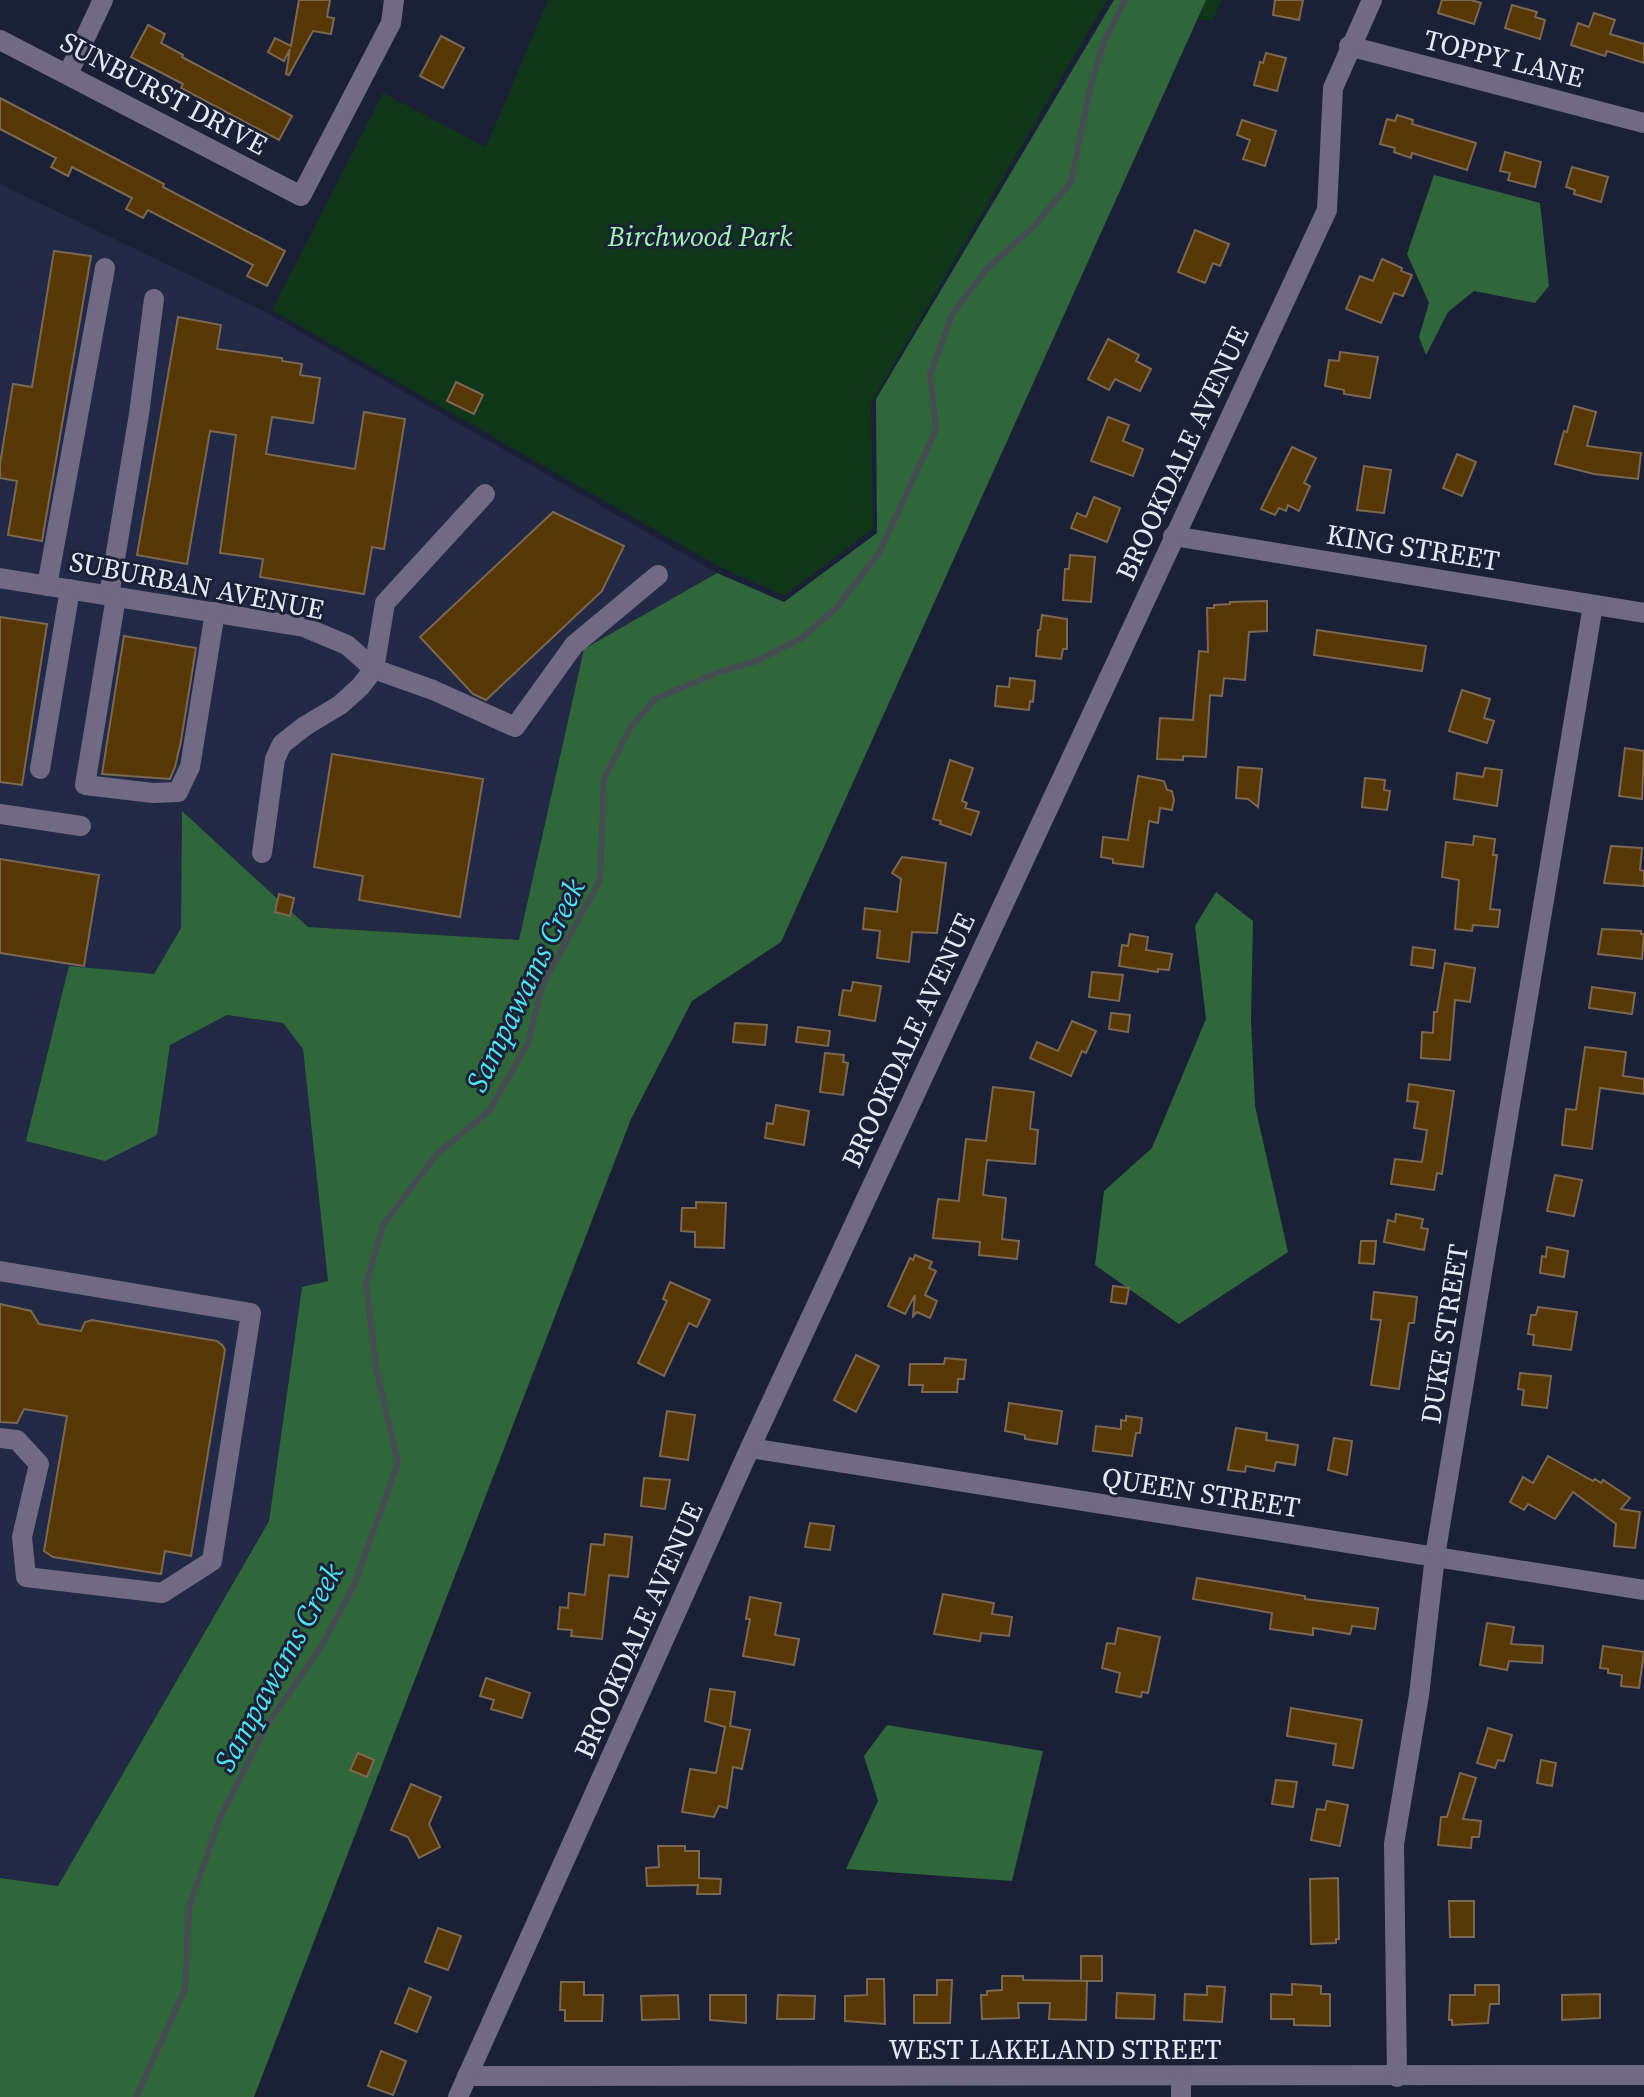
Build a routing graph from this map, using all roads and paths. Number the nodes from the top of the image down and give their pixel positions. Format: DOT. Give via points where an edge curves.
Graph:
graph roads {
  1 [pos="103,0"];
  2 [pos="394,0"];
  3 [pos="1372,0"];
  4 [pos="0,40"];
  5 [pos="1349,46"];
  6 [pos="68,74"];
  7 [pos="1644,123"];
  8 [pos="105,268"];
  9 [pos="154,299"];
  10 [pos="485,494"];
  11 [pos="1173,536"];
  12 [pos="658,575"];
  13 [pos="0,578"];
  14 [pos="47,586"];
  15 [pos="70,589"];
  16 [pos="113,596"];
  17 [pos="1593,605"];
  18 [pos="215,612"];
  19 [pos="1644,613"];
  20 [pos="374,669"];
  21 [pos="40,769"];
  22 [pos="0,814"];
  23 [pos="81,826"];
  24 [pos="262,853"];
  25 [pos="0,1271"];
  26 [pos="0,1438"];
  27 [pos="750,1448"];
  28 [pos="1435,1556"];
  29 [pos="1644,1590"];
  30 [pos="1644,2075"];
  31 [pos="467,2076"];
  32 [pos="1397,2077"];
  33 [pos="1181,2087"];
  34 [pos="458,2097"];
  1 -- 6 [label="street"];
  2 -- 6 [label="street, SUNBURST DRIVE" via="391,23 301,196"];
  3 -- 5 [label="street, BROOKDALE AVENUE"];
  4 -- 6 [label="street, SUNBURST DRIVE"];
  5 -- 7 [label="street, TOPPY LANE"];
  5 -- 11 [label="street, BROOKDALE AVENUE" via="1333,88 1327,210"];
  8 -- 14 [label="street"];
  9 -- 16 [label="street"];
  10 -- 20 [label="street" via="385,603"];
  11 -- 17 [label="street, KING STREET"];
  11 -- 27 [label="street, BROOKDALE AVENUE"];
  12 -- 20 [label="street" via="574,645 515,727"];
  13 -- 14 [label="street, SUBURBAN AVENUE"];
  14 -- 15 [label="street, SUBURBAN AVENUE"];
  15 -- 16 [label="street, SUBURBAN AVENUE"];
  15 -- 21 [label="street"];
  16 -- 18 [label="street, SUBURBAN AVENUE"];
  16 -- 18 [label="street" via="85,785 178,792 190,767"];
  17 -- 19 [label="street, KING STREET"];
  17 -- 28 [label="street, DUKE STREET"];
  18 -- 20 [label="street, SUBURBAN AVENUE" via="304,627 347,645"];
  20 -- 24 [label="street" via="340,705 282,744 275,759"];
  22 -- 23 [label="street"];
  25 -- 26 [label="street" via="251,1313 212,1561 162,1593 26,1577 22,1537 39,1464 17,1440"];
  27 -- 28 [label="street, QUEEN STREET"];
  27 -- 31 [label="street, BROOKDALE AVENUE"];
  28 -- 29 [label="street, QUEEN STREET"];
  28 -- 32 [label="street, DUKE STREET" via="1394,1844"];
  30 -- 32 [label="street, WEST LAKELAND STREET"];
  31 -- 33 [label="street, WEST LAKELAND STREET"];
  31 -- 34 [label="street, BROOKDALE AVENUE"];
  32 -- 33 [label="street, WEST LAKELAND STREET"];
}
